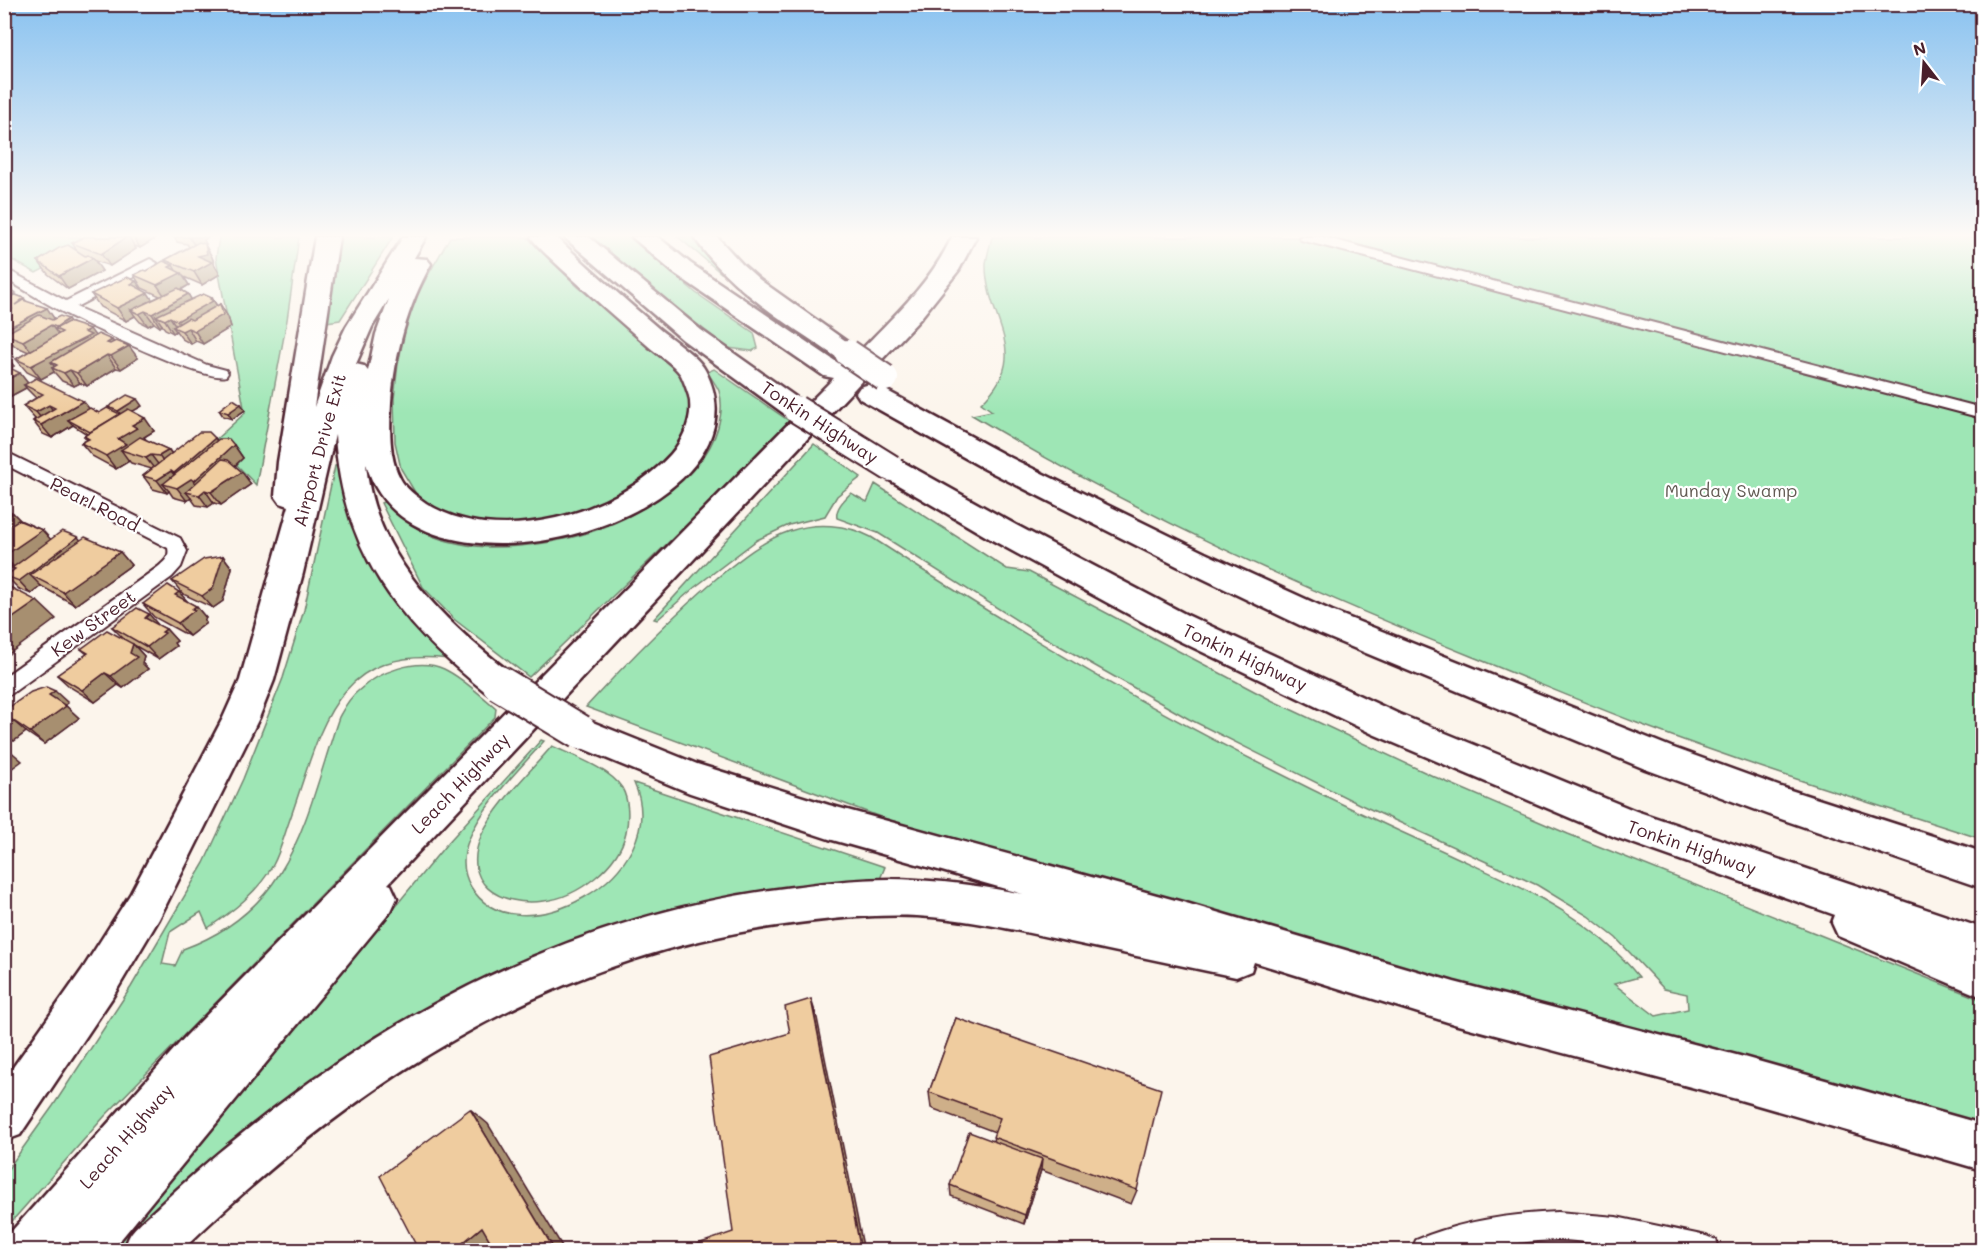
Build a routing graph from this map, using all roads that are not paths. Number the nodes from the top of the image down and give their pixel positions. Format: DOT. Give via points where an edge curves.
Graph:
graph roads {
  1 [pos="45,296"];
  2 [pos="87,296"];
  3 [pos="318,296"];
  4 [pos="378,296"];
  5 [pos="380,296"];
  6 [pos="403,296"];
  7 [pos="605,296"];
  8 [pos="645,296"];
  9 [pos="722,296"];
  10 [pos="735,296"];
  11 [pos="765,296"];
  12 [pos="918,296"];
  13 [pos="925,296"];
  14 [pos="1531,296"];
  15 [pos="65,307"];
  16 [pos="901,322"];
  17 [pos="797,347"];
  18 [pos="840,362"];
  19 [pos="220,373"];
  20 [pos="1983,413"];
  21 [pos="4,458"];
  22 [pos="178,555"];
  23 [pos="287,573"];
  24 [pos="4,688"];
  25 [pos="467,776"];
  26 [pos="1628,825"];
  27 [pos="1983,870"];
  28 [pos="1983,947"];
  29 [pos="1983,977"];
  30 [pos="1454,1003"];
  31 [pos="4,1119"];
  32 [pos="1983,1147"];
  33 [pos="27,1251"];
  34 [pos="81,1251"];
  35 [pos="148,1251"];
  36 [pos="1426,1251"];
  37 [pos="1706,1251"];
  1 -- 15 [label="street"];
  2 -- 15 [label="street"];
  3 -- 23 [label="highway" via="292,462"];
  4 -- 23 [label="highway, Airport Drive Exit" via="359,327 336,383"];
  5 -- 30 [label="highway, bridge" via="354,375 350,400 349,448 359,506 402,591 460,653 499,683 580,732 748,797"];
  6 -- 7 [label="highway" via="383,356 377,419 385,478 411,508 452,528 494,534 570,525 597,517 654,485 680,463 697,438 705,407 702,388 692,370"];
  8 -- 26 [label="highway, Tonkin Highway, bridge" via="692,335 796,409 1005,533 1175,624 1386,724"];
  9 -- 17 [label="highway"];
  10 -- 17 [label="highway"];
  11 -- 18 [label="highway"];
  12 -- 16 [label="highway"];
  13 -- 16 [label="highway"];
  14 -- 20 [label="street"];
  15 -- 19 [label="street" via="201,369"];
  16 -- 25 [label="highway, Leach Highway"];
  17 -- 18 [label="highway"];
  18 -- 27 [label="highway" via="995,462 1320,620 1658,758"];
  21 -- 22 [label="street, Pearl Road" via="174,543"];
  22 -- 24 [label="street, Kew Street" via="165,572"];
  23 -- 31 [label="highway" via="257,680 218,767 145,906 97,984"];
  25 -- 33 [label="highway, Leach Highway" via="201,1051"];
  25 -- 34 [label="highway" via="379,896"];
  26 -- 28 [label="highway, Tonkin Highway"];
  26 -- 29 [label="highway"];
  30 -- 32 [label="highway"];
  30 -- 35 [label="highway" via="1115,931 930,899 872,898 742,910 616,944 542,972 474,1004 343,1085 279,1133"];
  36 -- 37 [label="street" via="1448,1242 1524,1226 1602,1229"];
}
